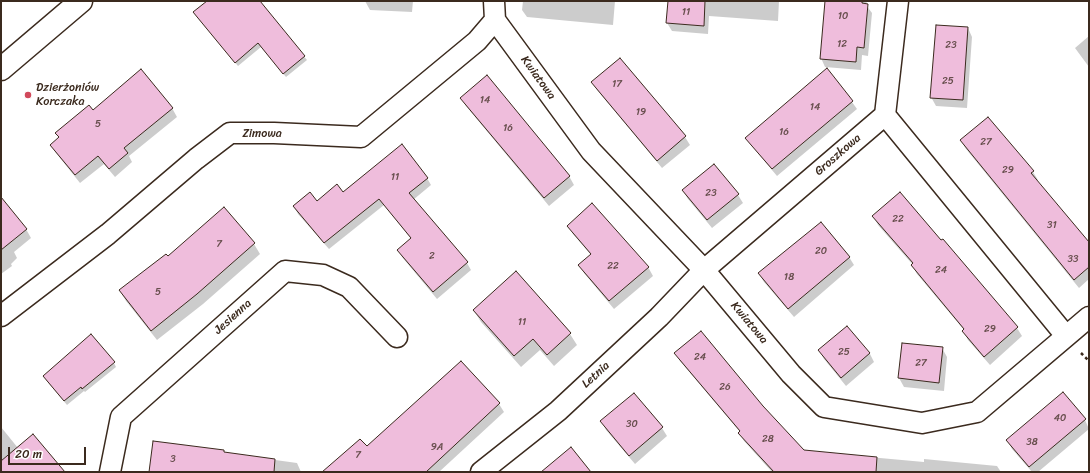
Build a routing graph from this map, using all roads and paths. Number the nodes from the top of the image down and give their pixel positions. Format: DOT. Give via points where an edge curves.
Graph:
graph roads {
  1 [pos="81,1"];
  2 [pos="898,1"];
  3 [pos="495,10"];
  4 [pos="1,69"];
  5 [pos="885,115"];
  6 [pos="704,270"];
  7 [pos="1,316"];
  8 [pos="1089,317"];
  9 [pos="1066,336"];
  10 [pos="397,338"];
  11 [pos="110,472"];
  12 [pos="480,472"];
  1 -- 4 [label="street"];
  2 -- 5 [label="street"];
  3 -- 6 [label="street, Kwiatowa" via="591,151"];
  3 -- 7 [label="street, Zimowa" via="477,41 361,137 274,133 230,134 196,159 108,234"];
  5 -- 6 [label="street, Groszkowa"];
  5 -- 9 [label="street"];
  6 -- 9 [label="street, Kwiatowa" via="791,374 824,407 922,423 977,412"];
  6 -- 12 [label="street, Letnia" via="558,411"];
  8 -- 9 [label="street, Kwiatowa"];
  10 -- 11 [label="street, Jesienna" via="349,287 323,275 285,271 121,417"];
}
